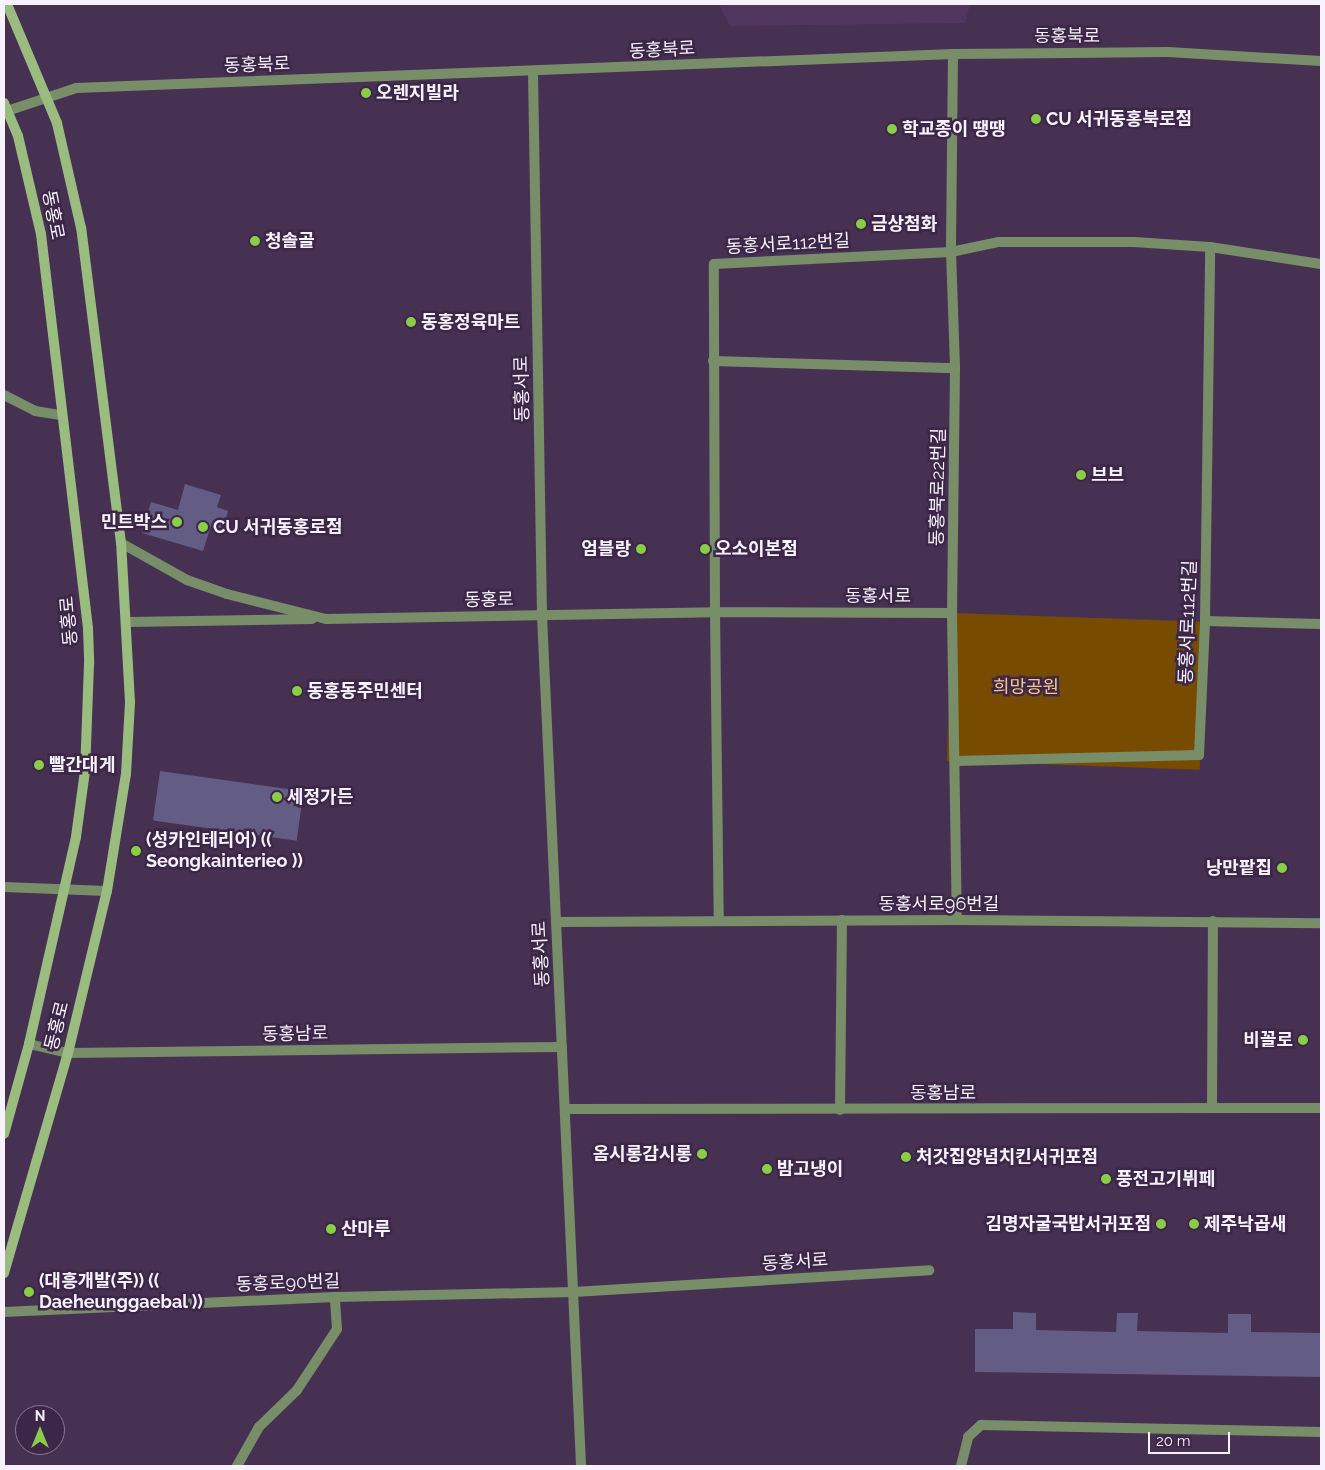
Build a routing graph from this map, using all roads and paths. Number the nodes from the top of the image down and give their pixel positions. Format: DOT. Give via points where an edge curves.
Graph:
graph roads {
  1 [pos="8,4"];
  2 [pos="953,54"];
  3 [pos="1321,61"];
  4 [pos="533,72"];
  5 [pos="46,96"];
  6 [pos="6,107"];
  7 [pos="1210,247"];
  8 [pos="951,252"];
  9 [pos="1321,264"];
  10 [pos="713,361"];
  11 [pos="956,368"];
  12 [pos="4,395"];
  13 [pos="62,415"];
  14 [pos="121,543"];
  15 [pos="715,612"];
  16 [pos="952,613"];
  17 [pos="542,616"];
  18 [pos="326,619"];
  19 [pos="1206,621"];
  20 [pos="128,622"];
  21 [pos="1321,624"];
  22 [pos="955,760"];
  23 [pos="4,886"];
  24 [pos="64,888"];
  25 [pos="107,891"];
  26 [pos="719,920"];
  27 [pos="842,920"];
  28 [pos="957,920"];
  29 [pos="1213,921"];
  30 [pos="556,922"];
  31 [pos="1321,923"];
  32 [pos="29,1044"];
  33 [pos="562,1047"];
  34 [pos="68,1053"];
  35 [pos="1212,1107"];
  36 [pos="565,1108"];
  37 [pos="1321,1108"];
  38 [pos="840,1110"];
  39 [pos="4,1134"];
  40 [pos="929,1270"];
  41 [pos="4,1273"];
  42 [pos="574,1292"];
  43 [pos="335,1297"];
  44 [pos="4,1312"];
  45 [pos="1321,1432"];
  46 [pos="237,1466"];
  47 [pos="581,1466"];
  48 [pos="961,1466"];
  1 -- 5 [label="main road, 동홍로"];
  2 -- 3 [label="street, 동홍북로" via="1168,52"];
  2 -- 4 [label="street, 동홍북로"];
  2 -- 8 [label="street, 동홍북로22번길"];
  4 -- 5 [label="street, 동홍북로" via="76,88"];
  4 -- 17 [label="street, 동홍서로"];
  5 -- 6 [label="street, 동홍북로"];
  5 -- 14 [label="main road, 동홍로" via="57,123 81,228"];
  6 -- 13 [label="main road, 동홍로" via="18,136 41,234"];
  7 -- 8 [label="street, 동홍서로112번길" via="1134,242 999,242"];
  7 -- 9 [label="street, 동홍서로112번길"];
  7 -- 19 [label="street, 동홍서로112번길"];
  8 -- 10 [label="street, 동홍서로112번길" via="714,264"];
  8 -- 11 [label="street, 동홍북로22번길"];
  10 -- 11 [label="street"];
  10 -- 15 [label="street, 동홍서로112번길"];
  11 -- 16 [label="street, 동홍북로22번길"];
  12 -- 13 [label="street" via="35,411"];
  13 -- 24 [label="main road, 동홍로" via="88,628 89,664 85,770 76,837"];
  14 -- 18 [label="street, 동홍로" via="188,580 227,594"];
  14 -- 20 [label="main road, 동홍로"];
  15 -- 16 [label="street, 동홍서로"];
  15 -- 17 [label="street, 동홍서로"];
  15 -- 26 [label="street"];
  16 -- 22 [label="street, 동홍북로22번길"];
  17 -- 18 [label="street, 동홍로"];
  17 -- 30 [label="street, 동홍서로"];
  18 -- 20 [label="street"];
  19 -- 21 [label="street"];
  19 -- 22 [label="street, 동홍서로112번길" via="1199,755"];
  20 -- 25 [label="main road, 동홍로" via="130,702 126,774"];
  22 -- 28 [label="street, 동홍북로22번길"];
  23 -- 24 [label="street"];
  24 -- 25 [label="street"];
  24 -- 32 [label="main road, 동홍로"];
  25 -- 34 [label="main road, 동홍로"];
  26 -- 27 [label="street, 동홍서로96번길"];
  26 -- 30 [label="street, 동홍서로96번길"];
  27 -- 28 [label="street, 동홍서로96번길"];
  27 -- 38 [label="street"];
  28 -- 29 [label="street, 동홍서로96번길"];
  29 -- 31 [label="street, 동홍서로96번길"];
  29 -- 35 [label="street"];
  30 -- 33 [label="street, 동홍서로"];
  32 -- 34 [label="street, 동홍남로"];
  32 -- 39 [label="main road, 동홍로"];
  33 -- 34 [label="street, 동홍남로"];
  33 -- 36 [label="street, 동홍서로"];
  34 -- 41 [label="main road, 동홍로"];
  35 -- 37 [label="street, 동홍남로"];
  35 -- 38 [label="street, 동홍남로"];
  36 -- 38 [label="street, 동홍남로"];
  36 -- 42 [label="street, 동홍서로"];
  40 -- 42 [label="street, 동홍서로"];
  42 -- 43 [label="street, 동홍로90번길"];
  42 -- 47 [label="street, 동홍서로"];
  43 -- 44 [label="street, 동홍로90번길"];
  43 -- 46 [label="street" via="338,1329 297,1390 259,1427"];
  45 -- 48 [label="street" via="981,1425 968,1438"];
}
